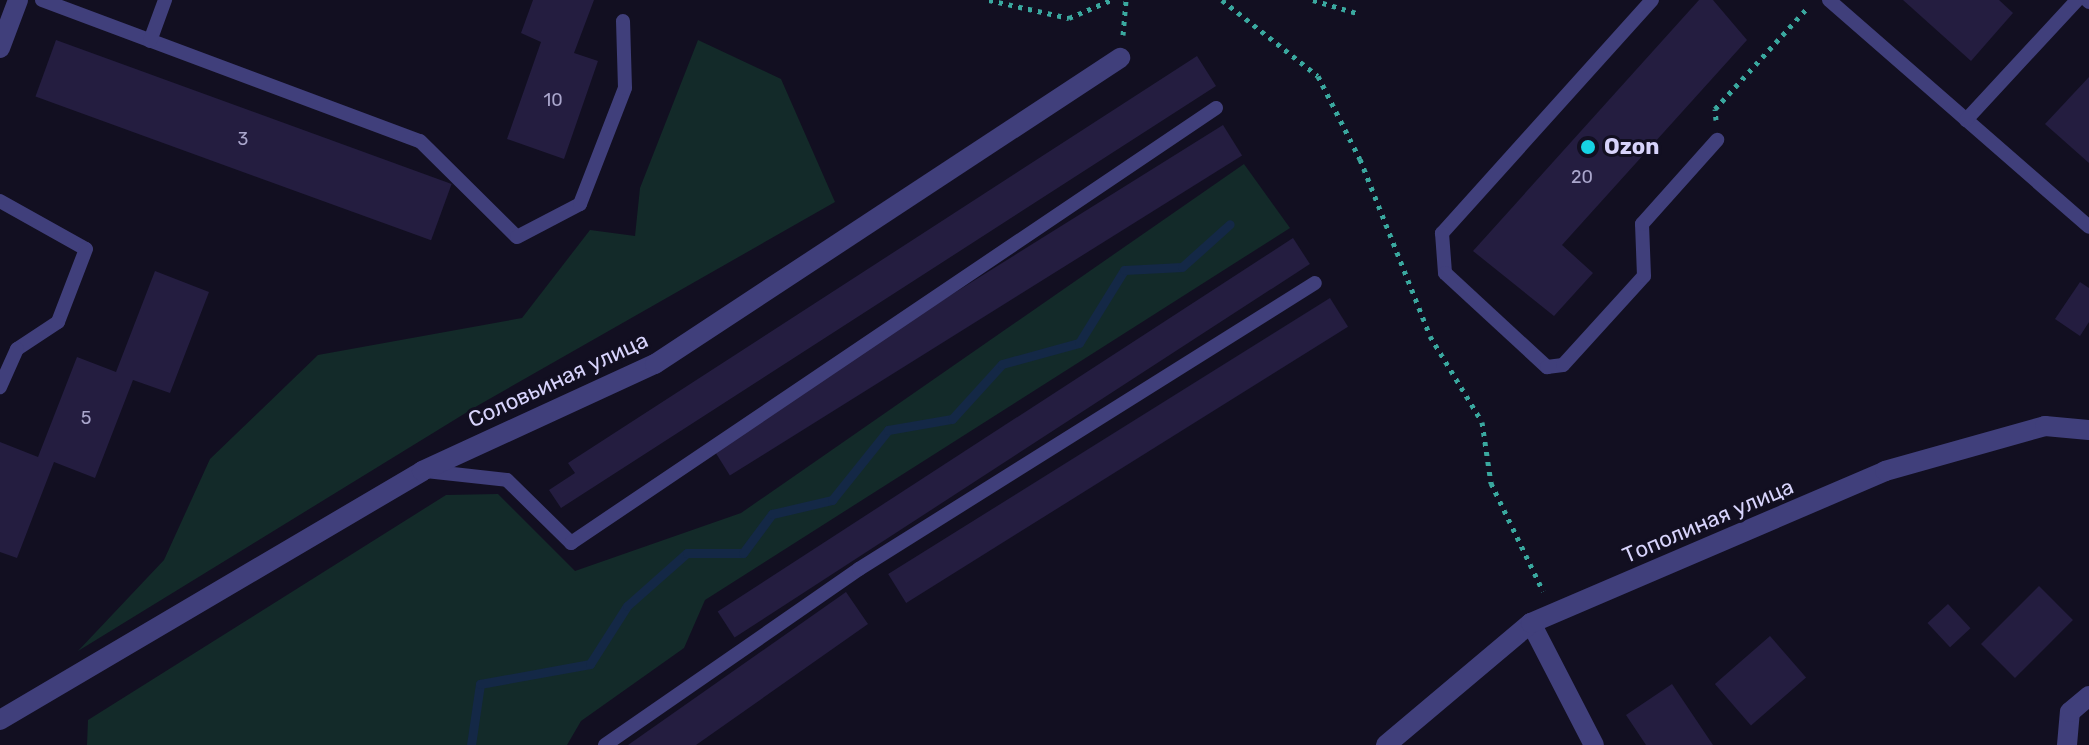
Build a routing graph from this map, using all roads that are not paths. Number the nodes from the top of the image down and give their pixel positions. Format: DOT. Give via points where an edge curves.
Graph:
graph roads {
  1 [pos="18,0"];
  2 [pos="42,0"];
  3 [pos="165,0"];
  4 [pos="1652,0"];
  5 [pos="1829,0"];
  6 [pos="2077,0"];
  7 [pos="623,21"];
  8 [pos="150,41"];
  9 [pos="0,48"];
  10 [pos="1120,58"];
  11 [pos="1216,108"];
  12 [pos="1966,120"];
  13 [pos="1717,140"];
  14 [pos="0,201"];
  15 [pos="2089,227"];
  16 [pos="1315,283"];
  17 [pos="0,387"];
  18 [pos="2089,430"];
  19 [pos="422,471"];
  20 [pos="1531,623"];
  21 [pos="2089,696"];
  22 [pos="0,720"];
  23 [pos="605,745"];
  24 [pos="1386,745"];
  25 [pos="1594,745"];
  26 [pos="2067,745"];
  1 -- 9 [label="street"];
  2 -- 8 [label="lane"];
  3 -- 8 [label="lane"];
  4 -- 13 [label="lane" via="1442,233 1445,273 1547,367 1563,365 1644,276 1642,224"];
  5 -- 12 [label="lane"];
  6 -- 12 [label="lane"];
  7 -- 8 [label="lane" via="625,88 580,204 517,237 420,141"];
  10 -- 19 [label="street, Соловьиная улица" via="655,364"];
  11 -- 19 [label="lane" via="571,543 507,480"];
  12 -- 15 [label="lane"];
  14 -- 17 [label="lane" via="86,249 58,322 17,349"];
  16 -- 23 [label="lane" via="859,569"];
  18 -- 20 [label="street, Тополиная улица" via="2045,426 1885,471"];
  19 -- 22 [label="street, Соловьиная улица"];
  20 -- 24 [label="street, Тополиная улица"];
  20 -- 25 [label="street"];
  21 -- 26 [label="street" via="2070,712"];
}
